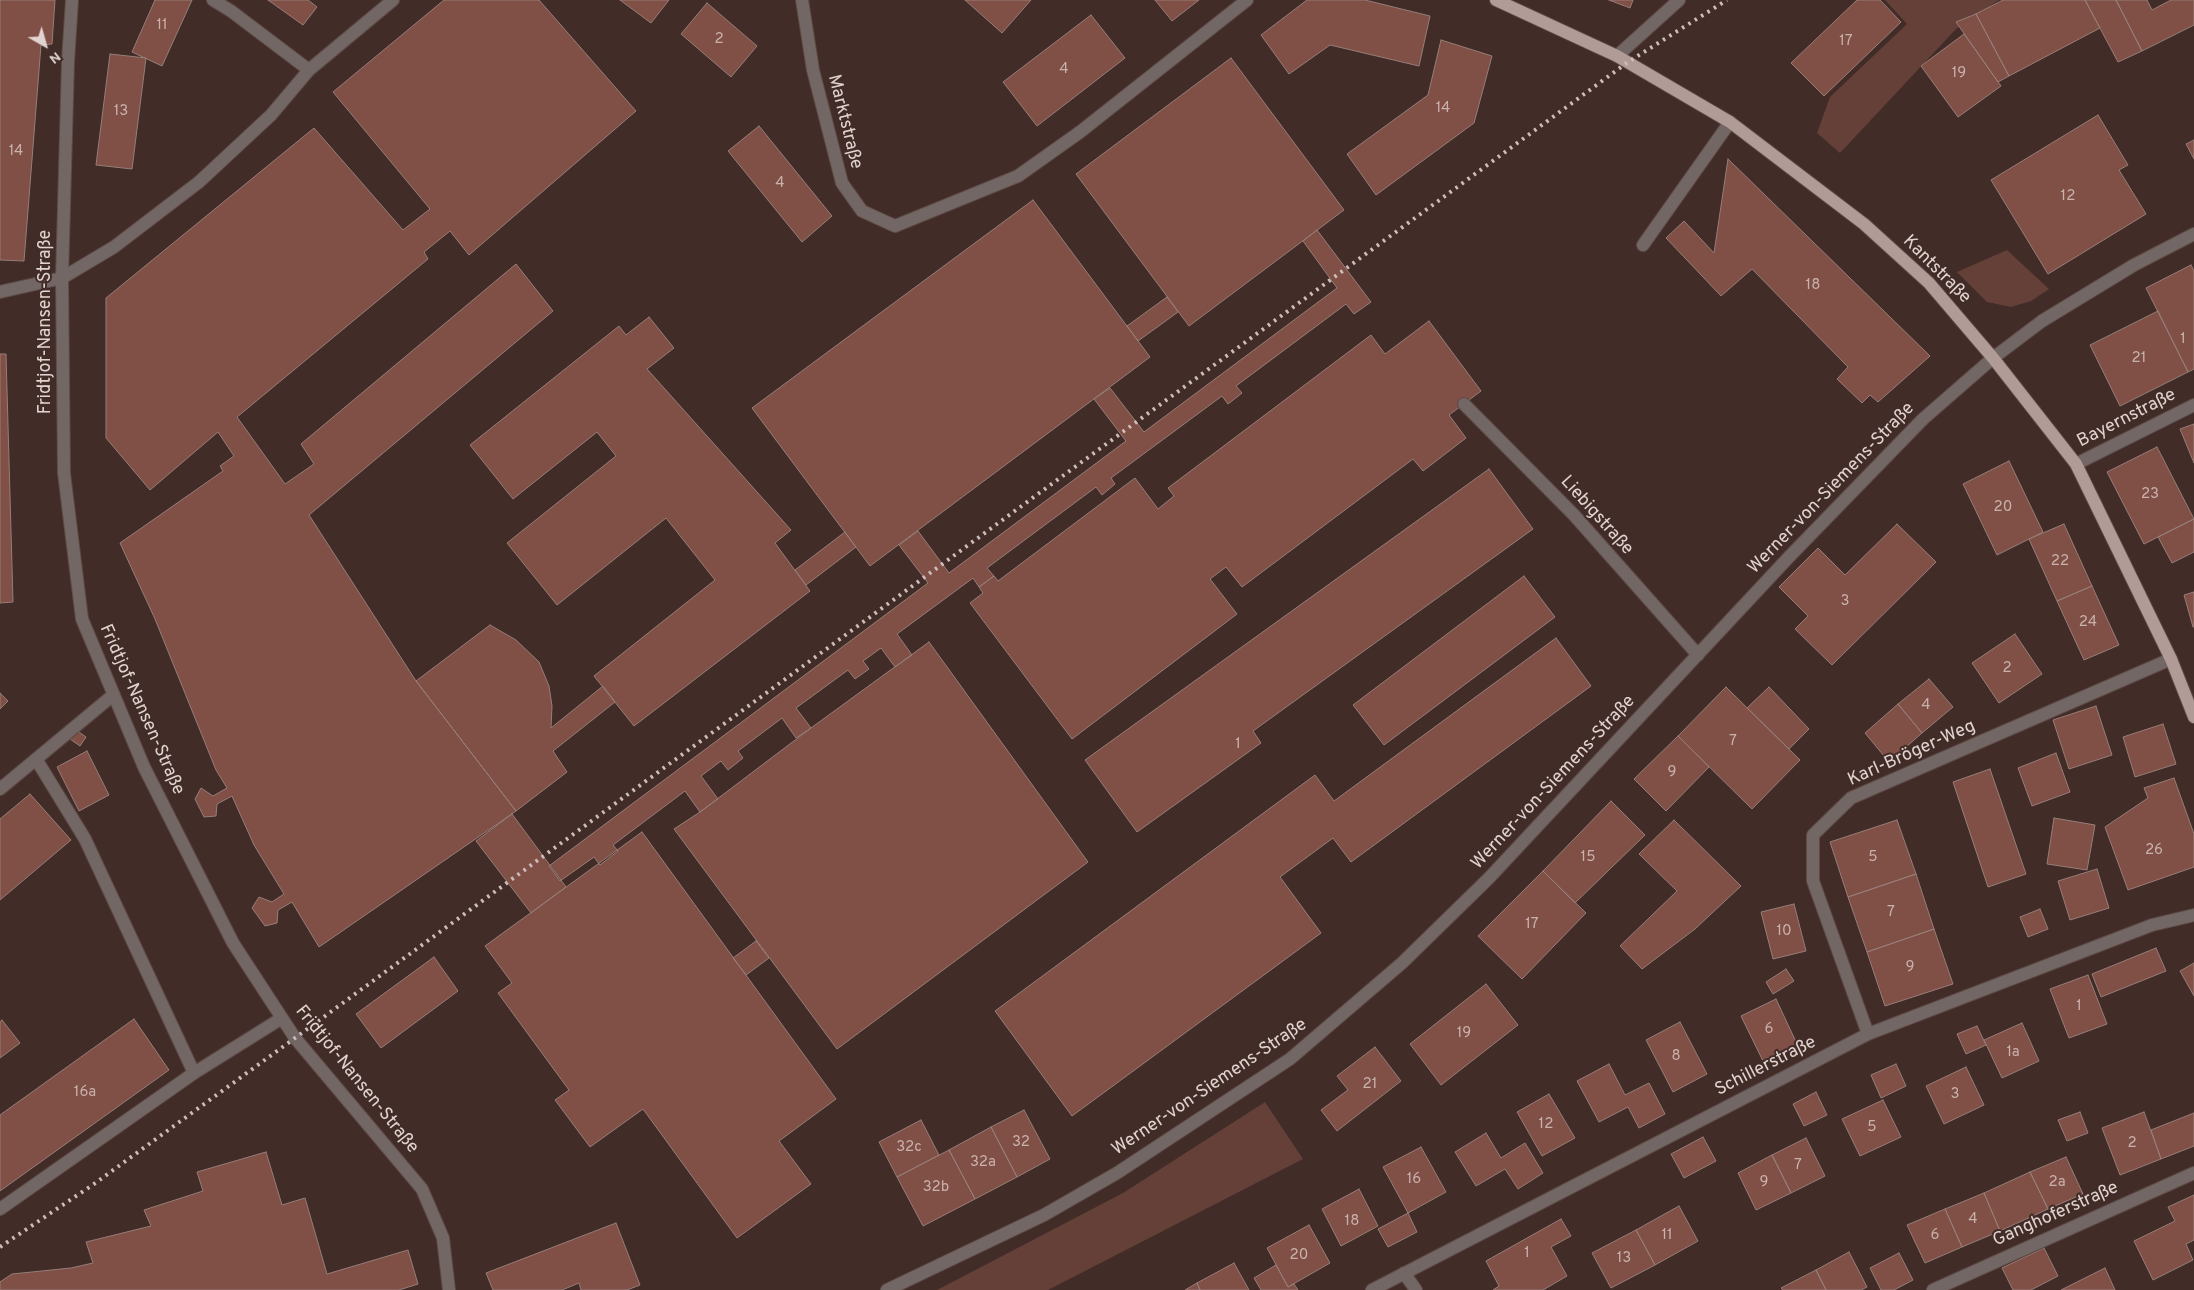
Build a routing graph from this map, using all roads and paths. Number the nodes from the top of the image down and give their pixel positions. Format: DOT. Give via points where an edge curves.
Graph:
graph roads {
  1 [pos="72,0"];
  2 [pos="213,0"];
  3 [pos="393,0"];
  4 [pos="802,0"];
  5 [pos="1247,0"];
  6 [pos="1496,0"];
  7 [pos="1679,0"];
  8 [pos="1617,56"];
  9 [pos="309,70"];
  10 [pos="1730,122"];
  11 [pos="2194,234"];
  12 [pos="1643,245"];
  13 [pos="62,278"];
  14 [pos="0,292"];
  15 [pos="1993,358"];
  16 [pos="1464,404"];
  17 [pos="2194,405"];
  18 [pos="2076,464"];
  19 [pos="1698,655"];
  20 [pos="2170,659"];
  21 [pos="112,696"];
  22 [pos="2194,717"];
  23 [pos="36,759"];
  24 [pos="0,789"];
  25 [pos="2194,915"];
  26 [pos="282,1018"];
  27 [pos="1868,1034"];
  28 [pos="194,1073"];
  29 [pos="2194,1174"];
  30 [pos="0,1209"];
  31 [pos="1404,1273"];
  32 [pos="449,1290"];
  33 [pos="887,1290"];
  34 [pos="1372,1290"];
  35 [pos="1416,1290"];
  36 [pos="1933,1290"];
  1 -- 13 [label="street, Fridtjof-Nansen-Straße"];
  2 -- 9 [label="street"];
  3 -- 9 [label="street"];
  4 -- 5 [label="street, Marktstraße" via="813,70 842,182 862,211 895,226 1018,176 1080,132"];
  6 -- 8 [label="main road, Kantstraße"];
  7 -- 8 [label="street"];
  8 -- 10 [label="main road, Kantstraße"];
  9 -- 13 [label="street" via="271,115 199,182 114,247"];
  10 -- 12 [label="street"];
  10 -- 15 [label="main road, Kantstraße" via="1864,224 1929,283"];
  11 -- 15 [label="street, Werner-von-Siemens-Straße" via="2134,265 2042,321"];
  13 -- 14 [label="street"];
  13 -- 21 [label="street, Fridtjof-Nansen-Straße" via="64,473 82,619"];
  15 -- 18 [label="main road, Kantstraße"];
  15 -- 19 [label="street, Werner-von-Siemens-Straße" via="1923,419"];
  16 -- 19 [label="street, Liebigstraße" via="1574,515"];
  17 -- 18 [label="street, Bayernstraße"];
  18 -- 20 [label="main road, Kantstraße"];
  19 -- 33 [label="street, Werner-von-Siemens-Straße" via="1476,891 1402,963 1290,1058 1117,1173 1044,1215"];
  20 -- 22 [label="main road, Kantstraße"];
  20 -- 27 [label="street, Karl-Bröger-Weg" via="1851,798 1813,835 1812,881"];
  21 -- 23 [label="street"];
  21 -- 26 [label="street, Fridtjof-Nansen-Straße" via="233,943"];
  23 -- 24 [label="street"];
  23 -- 28 [label="street" via="85,839"];
  25 -- 27 [label="street, Schillerstraße" via="2152,925"];
  26 -- 28 [label="street"];
  26 -- 32 [label="street, Fridtjof-Nansen-Straße" via="295,1038 422,1189 443,1238"];
  27 -- 31 [label="street, Schillerstraße"];
  28 -- 30 [label="street"];
  29 -- 36 [label="street, Ganghoferstraße"];
  31 -- 34 [label="street, Schillerstraße"];
  31 -- 35 [label="street"];
}
